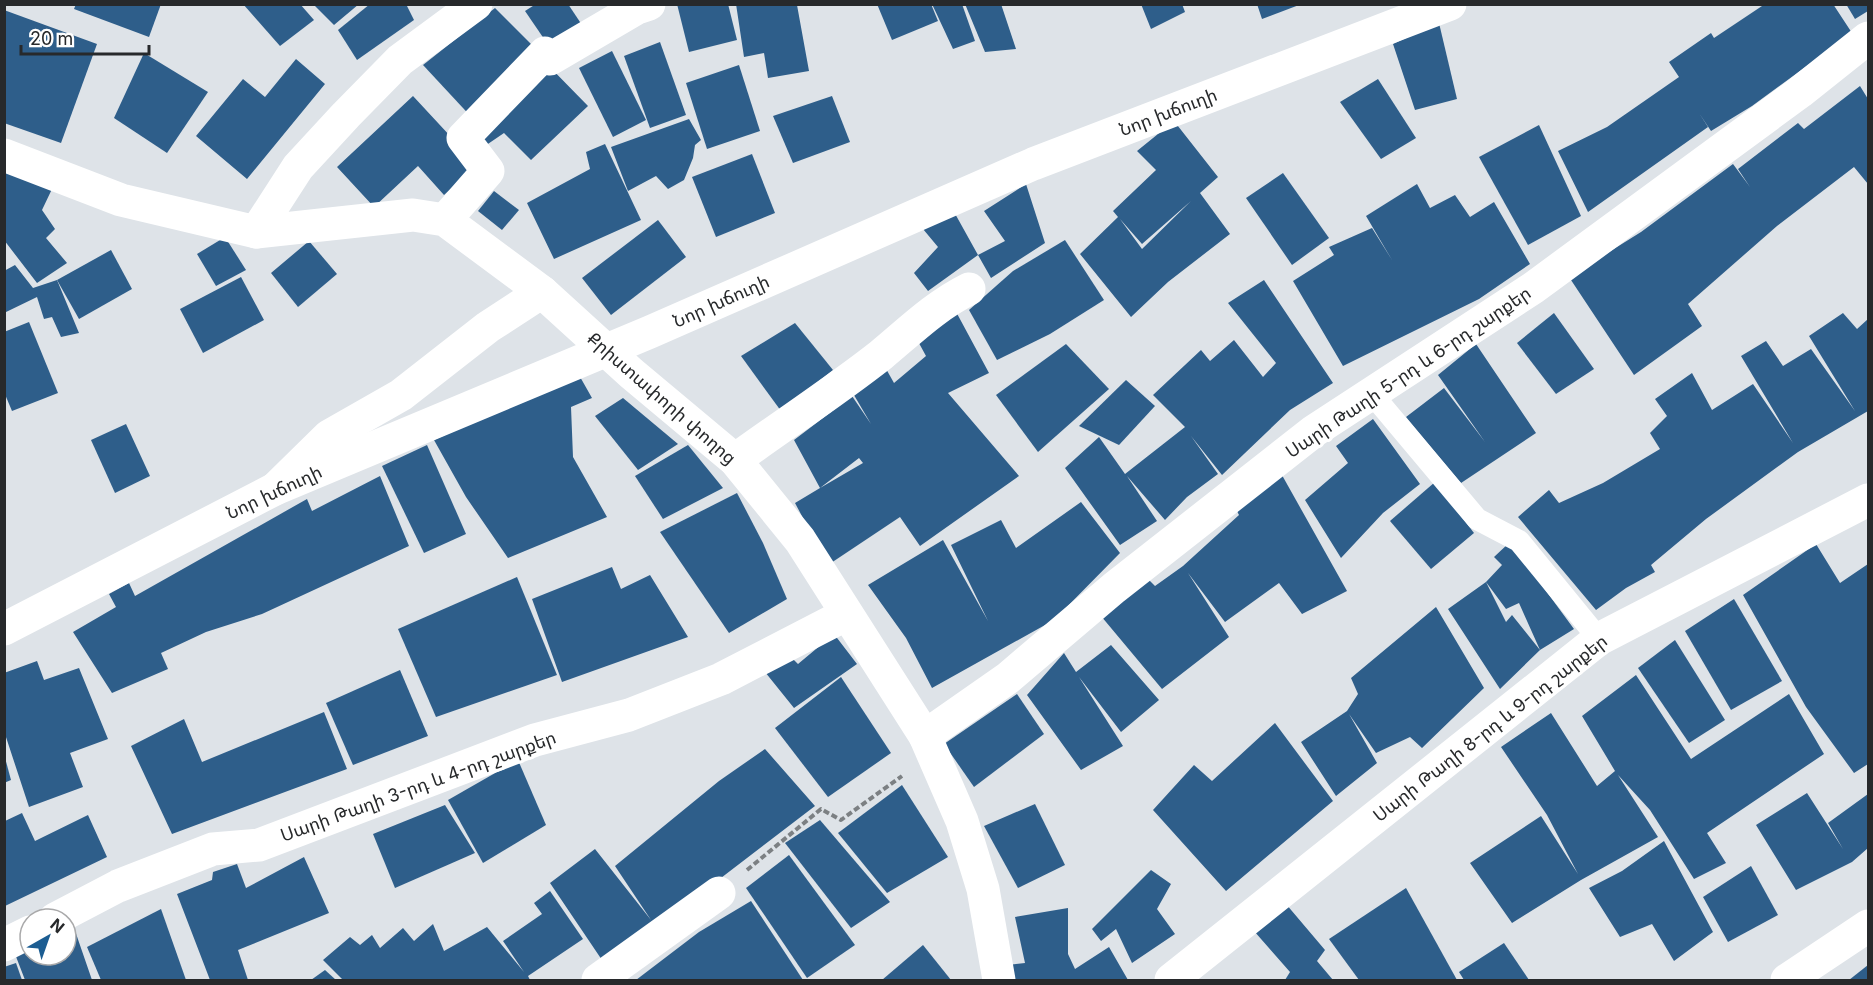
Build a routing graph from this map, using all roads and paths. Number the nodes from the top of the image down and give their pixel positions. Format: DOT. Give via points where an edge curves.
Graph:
graph roads {
  1 [pos="476,4"];
  2 [pos="649,4"];
  3 [pos="1450,4"];
  4 [pos="1869,38"];
  5 [pos="4,155"];
  6 [pos="445,220"];
  7 [pos="256,232"];
  8 [pos="969,289"];
  9 [pos="542,292"];
  10 [pos="1372,394"];
  11 [pos="735,460"];
  12 [pos="275,489"];
  13 [pos="1869,500"];
  14 [pos="845,615"];
  15 [pos="4,629"];
  16 [pos="1599,639"];
  17 [pos="929,745"];
  18 [pos="719,893"];
  19 [pos="78,907"];
  20 [pos="1869,926"];
  21 [pos="18,938"];
  22 [pos="4,945"];
  23 [pos="598,981"];
  24 [pos="999,981"];
  25 [pos="1171,981"];
  26 [pos="1787,981"];
  1 -- 7 [label="street" via="400,60 346,115 298,167"];
  2 -- 6 [label="street" via="550,59 545,53 463,138 488,171"];
  3 -- 12 [label="street, Նոր խճուղի" via="1033,165 650,332"];
  4 -- 10 [label="street, Սարի Թաղի 5-րդ և 6-րդ շարքեր" via="1533,288"];
  5 -- 7 [label="street, Քրիստափորի փողոց" via="121,200"];
  6 -- 7 [label="street, Քրիստափորի փողոց" via="413,215"];
  6 -- 9 [label="street, Քրիստափորի փողոց"];
  8 -- 11 [label="street" via="922,318 880,355"];
  9 -- 11 [label="street, Քրիստափորի փողոց"];
  9 -- 12 [label="street" via="488,327 401,395 329,436"];
  10 -- 16 [label="lane" via="1478,519 1519,541"];
  10 -- 17 [label="street, Սարի Թաղի 5-րդ և 6-րդ շարքեր" via="1314,430 1114,588"];
  11 -- 14 [label="street, Քրիստափորի փողոց" via="800,540"];
  12 -- 15 [label="street, Նոր խճուղի"];
  13 -- 16 [label="street, Սարի Թաղի 8-րդ և 9-րդ շարքեր"];
  14 -- 17 [label="street, Քրիստափորի փողոց"];
  14 -- 19 [label="street, Սարի Թաղի 3-րդ և 4-րդ շարքեր" via="721,679 629,715 535,740 259,845 213,849 118,886"];
  16 -- 25 [label="street, Սարի Թաղի 8-րդ և 9-րդ շարքեր"];
  17 -- 18 [label="path" via="841,820 821,809"];
  17 -- 24 [label="street, Քրիստափորի փողոց" via="962,821 983,889"];
  18 -- 23 [label="street"];
  20 -- 26 [label="street"];
  21 -- 22 [label="street"];
}
